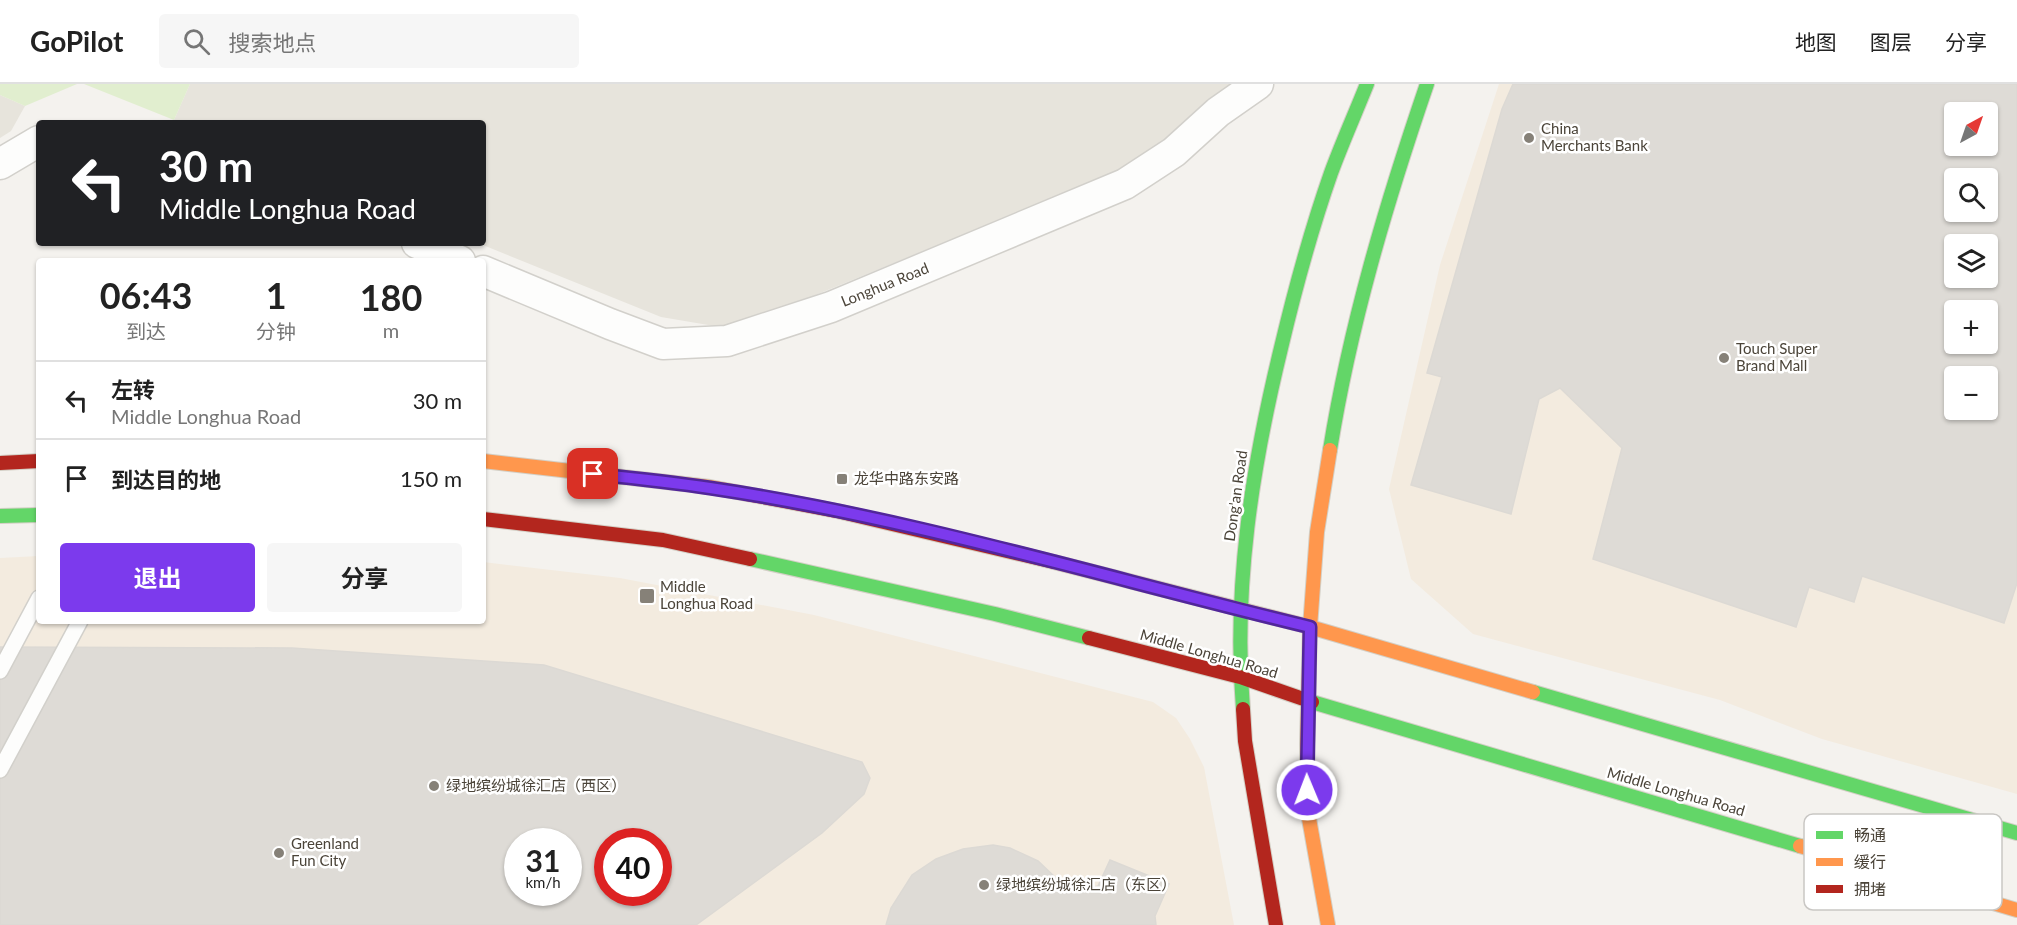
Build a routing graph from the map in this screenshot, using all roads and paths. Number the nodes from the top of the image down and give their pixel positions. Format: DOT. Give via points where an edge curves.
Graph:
graph roads {
  1 [pos="1258,84"];
  2 [pos="1367,84"];
  3 [pos="1427,84"];
  4 [pos="36,143"];
  5 [pos="0,164"];
  6 [pos="424,246"];
  7 [pos="453,258"];
  8 [pos="486,272"];
  9 [pos="36,461"];
  10 [pos="486,461"];
  11 [pos="0,463"];
  12 [pos="36,515"];
  13 [pos="0,516"];
  14 [pos="486,519"];
  15 [pos="36,604"];
  16 [pos="1240,610"];
  17 [pos="78,624"];
  18 [pos="1310,627"];
  19 [pos="0,672"];
  20 [pos="1240,677"];
  21 [pos="1309,701"];
  22 [pos="0,770"];
  23 [pos="1952,814"];
  24 [pos="2002,829"];
  25 [pos="2017,833"];
  26 [pos="1804,847"];
  27 [pos="2002,906"];
  28 [pos="2017,910"];
  29 [pos="1276,925"];
  30 [pos="1328,925"];
  1 -- 8 [label="street, Longhua Road" via="1218,112 1174,152 1125,184 831,307 728,341 663,344"];
  2 -- 16 [label="main road, Dong'an Road" via="1331,174 1294,294 1249,503"];
  3 -- 18 [label="main road" via="1391,190 1356,315 1317,532"];
  4 -- 5 [label="street"];
  6 -- 7 [label="street"];
  9 -- 11 [label="main road"];
  10 -- 16 [label="main road" via="710,488 837,511"];
  12 -- 13 [label="main road"];
  14 -- 20 [label="main road, Middle Longhua Road" via="663,540 995,614"];
  15 -- 19 [label="lane"];
  16 -- 18 [label="main road"];
  16 -- 20 [label="main road, Dong'an Road"];
  17 -- 22 [label="lane"];
  18 -- 21 [label="main road"];
  18 -- 23 [label="main road"];
  20 -- 21 [label="main road, Middle Longhua Road"];
  20 -- 29 [label="main road, Dong'an Road" via="1245,741"];
  21 -- 26 [label="main road, Middle Longhua Road"];
  21 -- 30 [label="main road" via="1308,813"];
  24 -- 25 [label="main road"];
  27 -- 28 [label="main road, Middle Longhua Road"];
}
